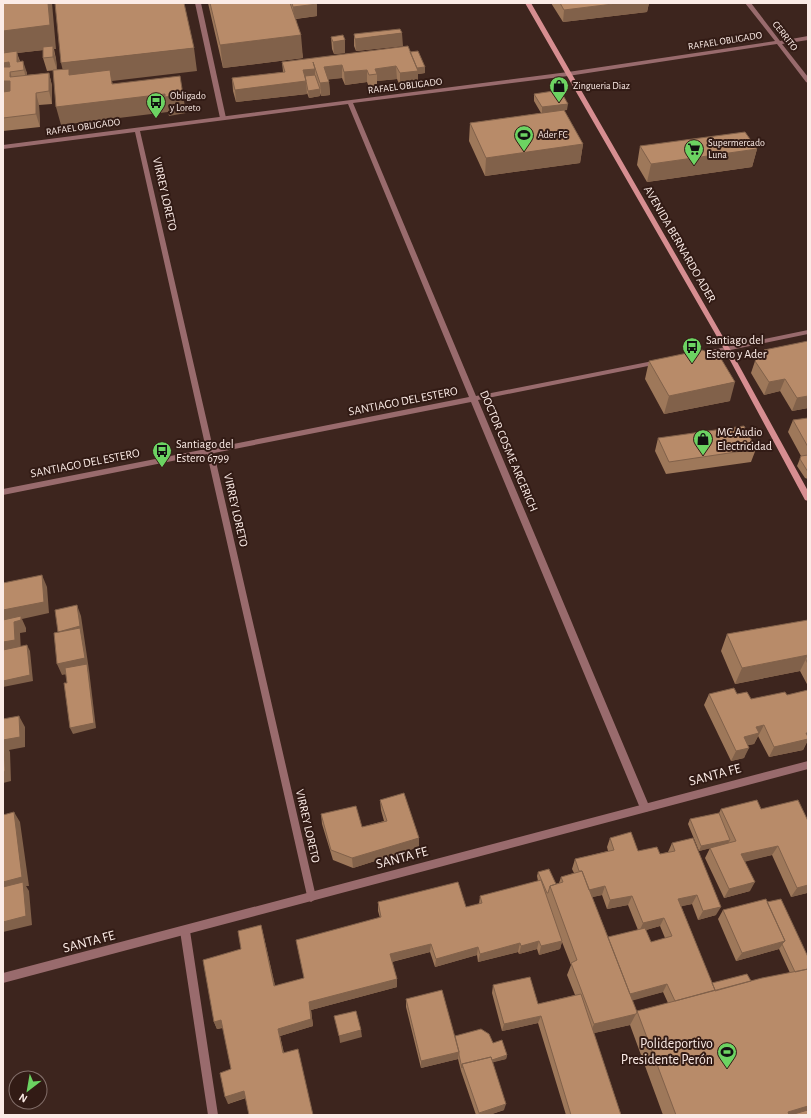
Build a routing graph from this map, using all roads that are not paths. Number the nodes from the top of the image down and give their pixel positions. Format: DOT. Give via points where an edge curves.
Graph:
graph roads {
  1 [pos="198,3"];
  2 [pos="528,3"];
  3 [pos="748,3"];
  4 [pos="808,38"];
  5 [pos="778,42"];
  6 [pos="568,74"];
  7 [pos="808,81"];
  8 [pos="350,103"];
  9 [pos="223,118"];
  10 [pos="137,129"];
  11 [pos="3,147"];
  12 [pos="808,332"];
  13 [pos="727,349"];
  14 [pos="686,357"];
  15 [pos="663,361"];
  16 [pos="474,399"];
  17 [pos="210,450"];
  18 [pos="3,492"];
  19 [pos="808,498"];
  20 [pos="808,765"];
  21 [pos="645,808"];
  22 [pos="311,897"];
  23 [pos="185,931"];
  24 [pos="3,978"];
  25 [pos="213,1115"];
  1 -- 9 [label="street"];
  2 -- 6 [label="main road, AVENIDA BERNARDO ADER"];
  3 -- 5 [label="street, CERRITO"];
  4 -- 5 [label="street, RAFAEL OBLIGADO"];
  5 -- 6 [label="street, RAFAEL OBLIGADO"];
  5 -- 7 [label="street, CERRITO"];
  6 -- 8 [label="street, RAFAEL OBLIGADO"];
  6 -- 13 [label="main road, AVENIDA BERNARDO ADER"];
  8 -- 9 [label="street, RAFAEL OBLIGADO"];
  8 -- 16 [label="street, DOCTOR COSME ARGERICH"];
  9 -- 10 [label="street, RAFAEL OBLIGADO"];
  10 -- 11 [label="street, RAFAEL OBLIGADO"];
  10 -- 17 [label="street, VIRREY LORETO"];
  12 -- 13 [label="street"];
  13 -- 14 [label="street"];
  13 -- 19 [label="main road, AVENIDA BERNARDO ADER"];
  15 -- 16 [label="street, SANTIAGO DEL ESTERO"];
  16 -- 17 [label="street, SANTIAGO DEL ESTERO"];
  16 -- 21 [label="street, DOCTOR COSME ARGERICH"];
  17 -- 18 [label="street, SANTIAGO DEL ESTERO"];
  17 -- 22 [label="street, VIRREY LORETO"];
  20 -- 21 [label="street, SANTA FE"];
  21 -- 22 [label="street, SANTA FE"];
  22 -- 23 [label="street, SANTA FE"];
  23 -- 24 [label="street, SANTA FE"];
  23 -- 25 [label="street"];
}
